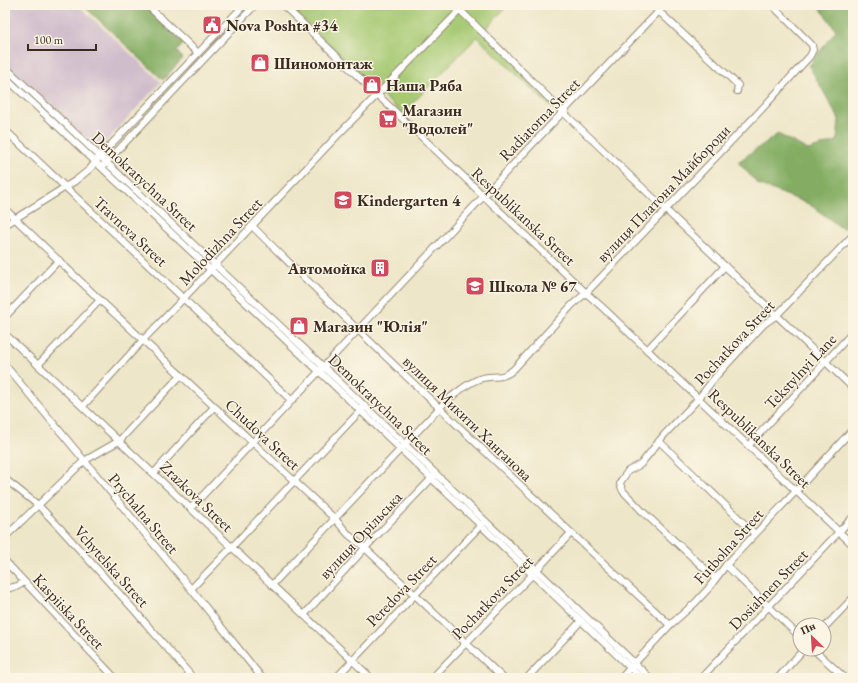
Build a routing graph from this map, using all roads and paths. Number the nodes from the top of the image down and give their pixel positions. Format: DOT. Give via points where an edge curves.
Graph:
graph roads {
  1 [pos="147,5"];
  2 [pos="244,5"];
  3 [pos="255,5"];
  4 [pos="283,5"];
  5 [pos="652,5"];
  6 [pos="772,5"];
  7 [pos="460,6"];
  8 [pos="659,11"];
  9 [pos="198,53"];
  10 [pos="5,67"];
  11 [pos="5,76"];
  12 [pos="738,91"];
  13 [pos="377,94"];
  14 [pos="563,112"];
  15 [pos="5,130"];
  16 [pos="97,159"];
  17 [pos="104,165"];
  18 [pos="90,169"];
  19 [pos="65,188"];
  20 [pos="484,196"];
  21 [pos="5,209"];
  22 [pos="665,210"];
  23 [pos="15,218"];
  24 [pos="5,225"];
  25 [pos="252,226"];
  26 [pos="853,235"];
  27 [pos="59,260"];
  28 [pos="725,266"];
  29 [pos="213,267"];
  30 [pos="586,293"];
  31 [pos="184,298"];
  32 [pos="100,300"];
  33 [pos="777,315"];
  34 [pos="5,317"];
  35 [pos="357,330"];
  36 [pos="853,332"];
  37 [pos="5,334"];
  38 [pos="144,340"];
  39 [pos="647,350"];
  40 [pos="825,361"];
  41 [pos="5,365"];
  42 [pos="38,365"];
  43 [pos="321,369"];
  44 [pos="181,375"];
  45 [pos="853,388"];
  46 [pos="699,398"];
  47 [pos="292,400"];
  48 [pos="83,406"];
  49 [pos="214,407"];
  50 [pos="362,408"];
  51 [pos="439,409"];
  52 [pos="853,429"];
  53 [pos="119,441"];
  54 [pos="659,441"];
  55 [pos="253,442"];
  56 [pos="749,445"];
  57 [pos="403,447"];
  58 [pos="84,461"];
  59 [pos="154,473"];
  60 [pos="434,477"];
  61 [pos="5,480"];
  62 [pos="294,481"];
  63 [pos="796,492"];
  64 [pos="38,505"];
  65 [pos="191,508"];
  66 [pos="853,518"];
  67 [pos="335,519"];
  68 [pos="483,524"];
  69 [pos="839,532"];
  70 [pos="571,533"];
  71 [pos="755,534"];
  72 [pos="5,537"];
  73 [pos="853,545"];
  74 [pos="232,547"];
  75 [pos="365,548"];
  76 [pos="5,561"];
  77 [pos="726,565"];
  78 [pos="534,573"];
  79 [pos="715,578"];
  80 [pos="24,582"];
  81 [pos="272,585"];
  82 [pos="191,589"];
  83 [pos="5,590"];
  84 [pos="414,595"];
  85 [pos="853,598"];
  86 [pos="769,608"];
  87 [pos="304,615"];
  88 [pos="832,620"];
  89 [pos="581,621"];
  90 [pos="670,625"];
  91 [pos="792,629"];
  92 [pos="466,643"];
  93 [pos="797,657"];
  94 [pos="822,657"];
  95 [pos="352,660"];
  96 [pos="632,666"];
  97 [pos="115,678"];
  98 [pos="193,678"];
  99 [pos="262,678"];
  100 [pos="336,678"];
  101 [pos="371,678"];
  102 [pos="432,678"];
  103 [pos="503,678"];
  104 [pos="527,678"];
  105 [pos="621,678"];
  106 [pos="641,678"];
  107 [pos="650,678"];
  108 [pos="701,678"];
  109 [pos="778,678"];
  110 [pos="845,678"];
  1 -- 9 [label="street"];
  2 -- 9 [label="street"];
  3 -- 17 [label="street"];
  4 -- 13 [label="street, Respublikanska Street"];
  5 -- 8 [label="street"];
  6 -- 22 [label="street, вулиця Платона Майбороди" via="812,45 810,56"];
  7 -- 13 [label="street, Molodizhna Street"];
  7 -- 14 [label="street"];
  8 -- 12 [label="street" via="738,85"];
  8 -- 14 [label="street, Radiatorna Street"];
  9 -- 16 [label="street"];
  10 -- 16 [label="street, Demokratychna Street"];
  11 -- 16 [label="street, Demokratychna Street"];
  13 -- 20 [label="street, Respublikanska Street"];
  13 -- 25 [label="street, Molodizhna Street"];
  14 -- 20 [label="street, Radiatorna Street"];
  14 -- 22 [label="street"];
  15 -- 19 [label="street, Travneva Street"];
  16 -- 17 [label="street, Demokratychna Street"];
  16 -- 18 [label="street"];
  17 -- 18 [label="street"];
  17 -- 29 [label="street, Demokratychna Street"];
  18 -- 19 [label="street"];
  19 -- 23 [label="street"];
  19 -- 31 [label="street, Travneva Street"];
  20 -- 30 [label="street, Respublikanska Street"];
  20 -- 35 [label="street, Radiatorna Street"];
  21 -- 23 [label="street, Chudova Street"];
  22 -- 28 [label="street"];
  22 -- 30 [label="street, вулиця Платона Майбороди"];
  23 -- 24 [label="street"];
  23 -- 27 [label="street, Chudova Street"];
  25 -- 29 [label="street, Molodizhna Street"];
  25 -- 35 [label="street, вулиця Микити Ханганова"];
  26 -- 33 [label="street, Pochatkova Street"];
  27 -- 32 [label="street, Chudova Street"];
  27 -- 34 [label="street"];
  28 -- 33 [label="street"];
  28 -- 39 [label="street"];
  29 -- 31 [label="street, Molodizhna Street"];
  29 -- 43 [label="street, Demokratychna Street"];
  30 -- 39 [label="street, Respublikanska Street"];
  30 -- 51 [label="street, вулиця Платона Майбороди" via="508,374 475,380"];
  31 -- 38 [label="street, Molodizhna Street"];
  31 -- 47 [label="street, Travneva Street"];
  32 -- 38 [label="street, Chudova Street"];
  32 -- 42 [label="street"];
  33 -- 40 [label="street"];
  33 -- 46 [label="street, Pochatkova Street" via="764,324"];
  35 -- 43 [label="street, Radiatorna Street"];
  35 -- 51 [label="street, вулиця Микити Ханганова"];
  36 -- 40 [label="street, Tekstylnyi Lane"];
  37 -- 42 [label="street, Zrazkova Street"];
  38 -- 44 [label="street, Chudova Street"];
  38 -- 48 [label="street, Molodizhna Street"];
  39 -- 46 [label="street, Respublikanska Street"];
  40 -- 45 [label="street"];
  40 -- 56 [label="street, Tekstylnyi Lane"];
  41 -- 58 [label="street, Prychalna Street"];
  42 -- 48 [label="street, Zrazkova Street"];
  43 -- 47 [label="street, Radiatorna Street"];
  43 -- 50 [label="street, Demokratychna Street"];
  44 -- 49 [label="street, Chudova Street"];
  44 -- 53 [label="street"];
  46 -- 54 [label="street, Pochatkova Street"];
  46 -- 56 [label="street, Respublikanska Street"];
  47 -- 55 [label="street, Radiatorna Street"];
  48 -- 53 [label="street, Zrazkova Street"];
  49 -- 55 [label="street, Chudova Street"];
  49 -- 59 [label="street"];
  50 -- 57 [label="street, Demokratychna Street"];
  50 -- 62 [label="street"];
  51 -- 57 [label="street, вулиця Платона Майбороди"];
  51 -- 70 [label="street, вулиця Микити Ханганова"];
  52 -- 63 [label="street, Futbolna Street"];
  53 -- 58 [label="street"];
  53 -- 59 [label="street, Zrazkova Street"];
  54 -- 71 [label="street"];
  54 -- 79 [label="street, Pochatkova Street" via="641,464 628,471 620,484 623,491 643,512"];
  55 -- 62 [label="street, Chudova Street"];
  55 -- 65 [label="street, Radiatorna Street"];
  56 -- 63 [label="street, Respublikanska Street"];
  57 -- 60 [label="street, Demokratychna Street"];
  57 -- 67 [label="street, вулиця Платона Майбороди"];
  58 -- 64 [label="street"];
  58 -- 82 [label="street, Prychalna Street"];
  59 -- 65 [label="street, Zrazkova Street"];
  60 -- 68 [label="street, Demokratychna Street"];
  60 -- 75 [label="street, вулиця Орільська"];
  61 -- 64 [label="street, Vchytelska Street"];
  62 -- 67 [label="street, Chudova Street"];
  62 -- 74 [label="street"];
  63 -- 69 [label="street, Respublikanska Street"];
  63 -- 71 [label="street, Futbolna Street"];
  64 -- 72 [label="street"];
  64 -- 98 [label="street, Vchytelska Street" via="135,610"];
  65 -- 74 [label="street, Zrazkova Street"];
  66 -- 69 [label="street, Dosiahnen Street"];
  67 -- 75 [label="street, Chudova Street"];
  67 -- 81 [label="street, вулиця Платона Майбороди"];
  68 -- 78 [label="street, Demokratychna Street"];
  68 -- 84 [label="street, Peredova Street"];
  69 -- 73 [label="street, Respublikanska Street"];
  69 -- 86 [label="street, Dosiahnen Street"];
  70 -- 78 [label="street, Pochatkova Street"];
  70 -- 90 [label="street, вулиця Микити Ханганова"];
  71 -- 77 [label="street, Futbolna Street"];
  74 -- 81 [label="street, Zrazkova Street"];
  74 -- 82 [label="street"];
  75 -- 84 [label="street, Chudova Street"];
  75 -- 87 [label="street, вулиця Орільська"];
  76 -- 80 [label="street, Kaspiiska Street"];
  77 -- 79 [label="street, Futbolna Street"];
  77 -- 86 [label="street"];
  78 -- 89 [label="street, Demokratychna Street"];
  78 -- 92 [label="street, Pochatkova Street"];
  78 -- 96 [label="street, Demokratychna Street"];
  79 -- 90 [label="street, Futbolna Street" via="695,603"];
  80 -- 83 [label="street"];
  80 -- 97 [label="street, Kaspiiska Street"];
  81 -- 87 [label="street, Zrazkova Street"];
  82 -- 99 [label="street, Prychalna Street"];
  84 -- 92 [label="street, Chudova Street"];
  84 -- 95 [label="street, Peredova Street"];
  85 -- 88 [label="street"];
  86 -- 91 [label="street"];
  86 -- 108 [label="street, Dosiahnen Street"];
  87 -- 95 [label="street, Zrazkova Street"];
  89 -- 96 [label="street, Demokratychna Street"];
  89 -- 104 [label="street"];
  90 -- 96 [label="street, Futbolna Street"];
  92 -- 102 [label="street, Pochatkova Street"];
  92 -- 103 [label="street, Chudova Street"];
  93 -- 109 [label="street"];
  94 -- 110 [label="street"];
  95 -- 100 [label="street, Peredova Street"];
  95 -- 101 [label="street, Zrazkova Street"];
  96 -- 105 [label="street, Futbolna Street"];
  96 -- 106 [label="street, Demokratychna Street"];
  96 -- 107 [label="street, Demokratychna Street"];
}
